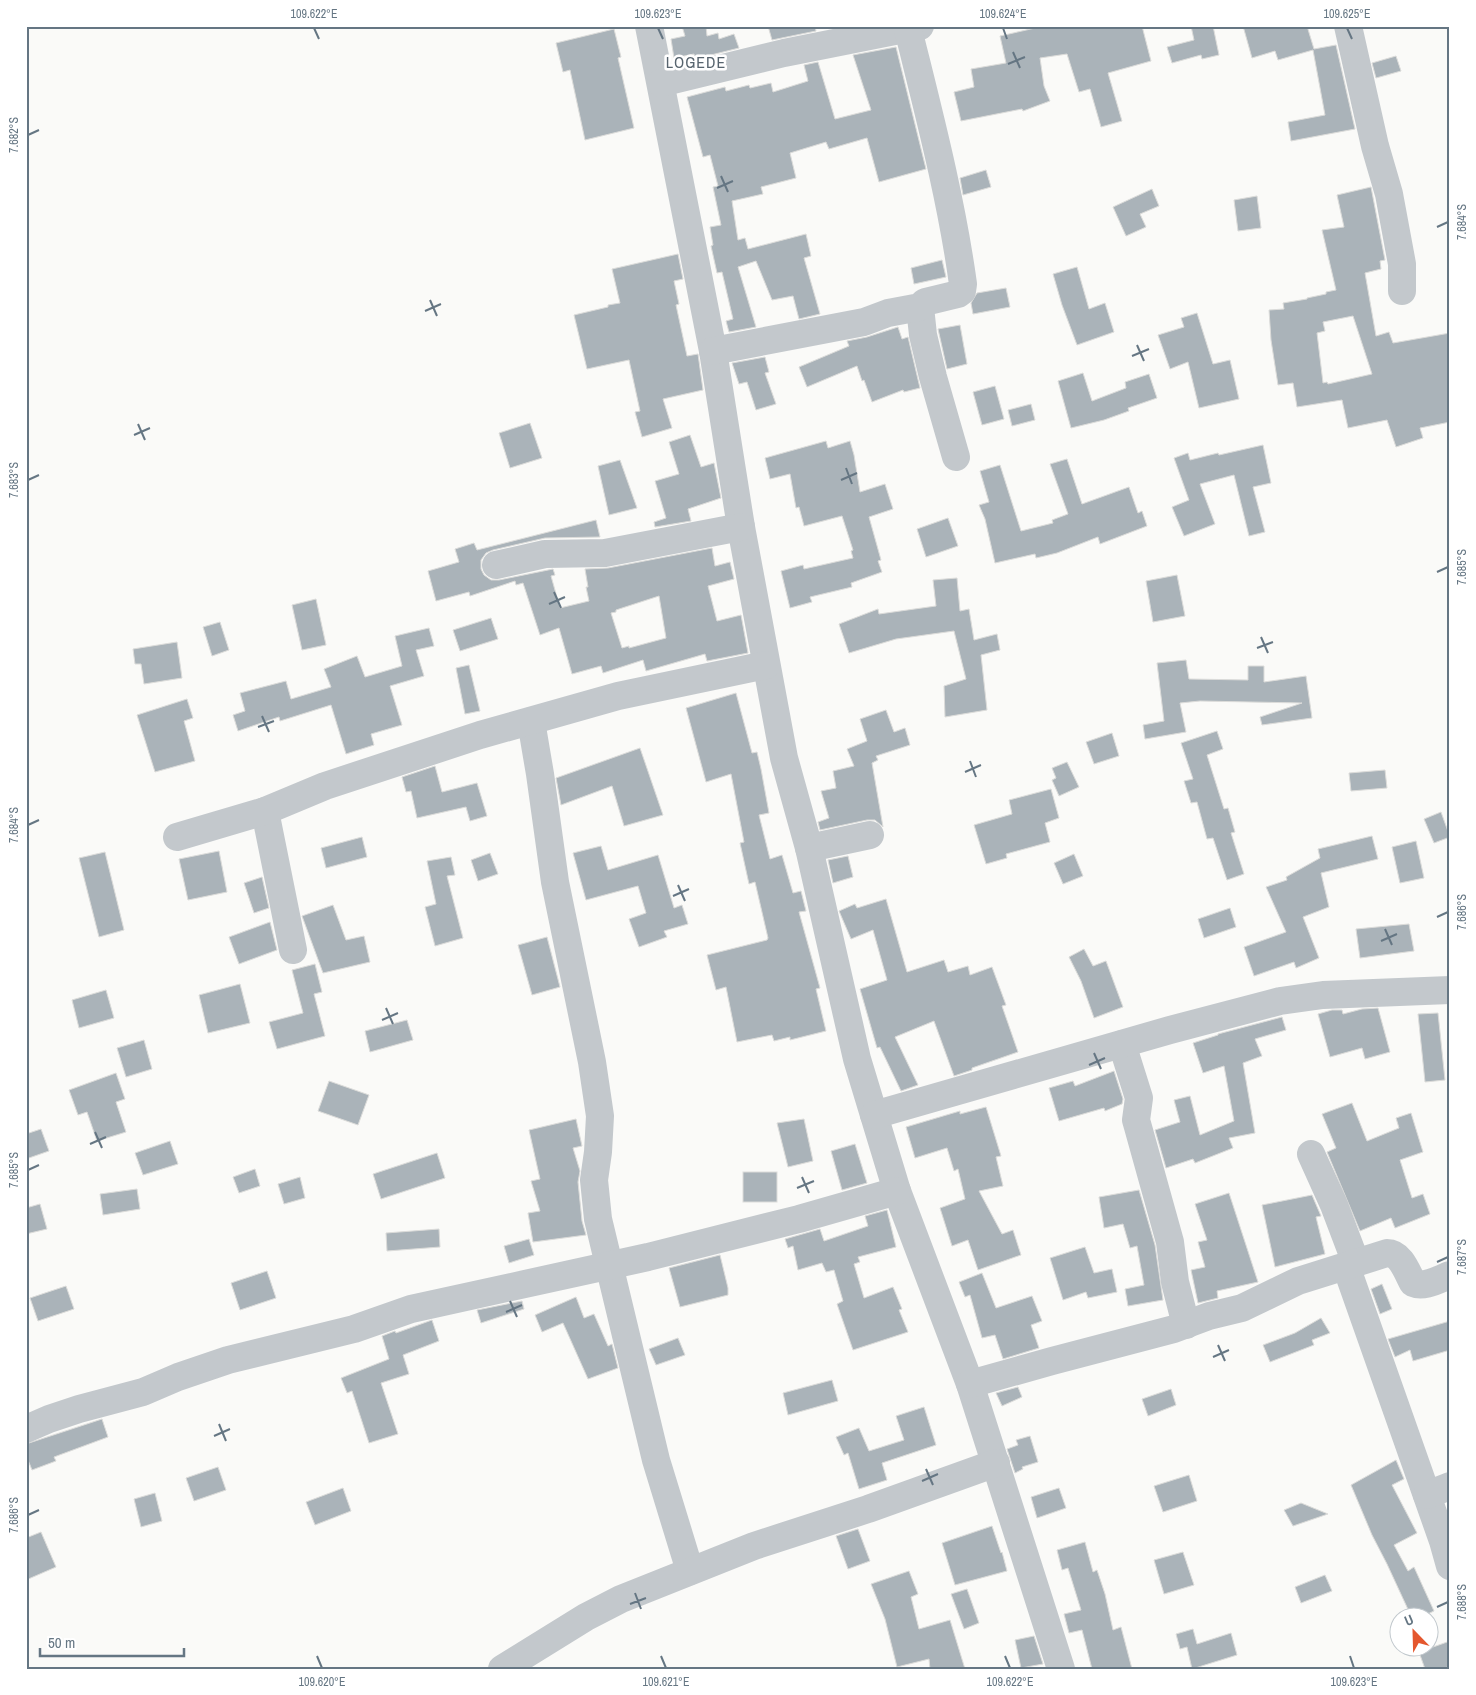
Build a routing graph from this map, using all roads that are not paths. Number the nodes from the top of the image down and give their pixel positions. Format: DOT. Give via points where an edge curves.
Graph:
graph roads {
  1 [pos="649,26"];
  2 [pos="1348,26"];
  3 [pos="914,28"];
  4 [pos="661,83"];
  5 [pos="1402,291"];
  6 [pos="920,307"];
  7 [pos="713,351"];
  8 [pos="956,457"];
  9 [pos="741,527"];
  10 [pos="496,565"];
  11 [pos="766,665"];
  12 [pos="531,721"];
  13 [pos="265,811"];
  14 [pos="870,835"];
  15 [pos="177,838"];
  16 [pos="808,848"];
  17 [pos="293,950"];
  18 [pos="1450,990"];
  19 [pos="1122,1044"];
  20 [pos="874,1115"];
  21 [pos="1311,1154"];
  22 [pos="897,1191"];
  23 [pos="610,1264"];
  24 [pos="1351,1265"];
  25 [pos="1450,1275"];
  26 [pos="1186,1325"];
  27 [pos="970,1384"];
  28 [pos="26,1429"];
  29 [pos="996,1463"];
  30 [pos="1439,1491"];
  31 [pos="1450,1566"];
  32 [pos="690,1571"];
  33 [pos="502,1669"];
  34 [pos="1061,1669"];
  1 -- 4 [label="street"];
  2 -- 5 [label="street" via="1389,194 1402,264"];
  3 -- 4 [label="street" via="784,53"];
  3 -- 6 [label="street" via="956,234 963,284 958,294 925,302"];
  4 -- 7 [label="street"];
  6 -- 7 [label="street" via="864,322"];
  6 -- 8 [label="street" via="933,377"];
  7 -- 9 [label="street"];
  9 -- 10 [label="street" via="605,553 555,553"];
  9 -- 11 [label="street"];
  11 -- 12 [label="street" via="618,696"];
  11 -- 16 [label="street" via="784,758"];
  12 -- 13 [label="street" via="325,786"];
  12 -- 23 [label="street" via="555,882 600,1116 594,1180 598,1219"];
  13 -- 15 [label="street"];
  13 -- 17 [label="street"];
  14 -- 16 [label="street"];
  16 -- 20 [label="street" via="857,1059"];
  18 -- 19 [label="street" via="1323,995 1280,1001"];
  19 -- 20 [label="street"];
  19 -- 26 [label="street" via="1139,1098 1136,1120 1170,1242 1175,1282"];
  20 -- 22 [label="street"];
  21 -- 24 [label="street" via="1334,1204"];
  22 -- 23 [label="street" via="799,1219"];
  22 -- 27 [label="street"];
  23 -- 28 [label="street" via="411,1309 346,1331 228,1360 143,1392 79,1409"];
  23 -- 32 [label="street" via="656,1460"];
  24 -- 25 [label="street" via="1393,1253 1418,1285"];
  24 -- 26 [label="street" via="1298,1282 1242,1308"];
  24 -- 30 [label="street"];
  26 -- 27 [label="street"];
  27 -- 29 [label="street"];
  29 -- 32 [label="street"];
  29 -- 34 [label="street"];
  30 -- 31 [label="street" via="1443,1541"];
  32 -- 33 [label="street" via="586,1617"];
}
